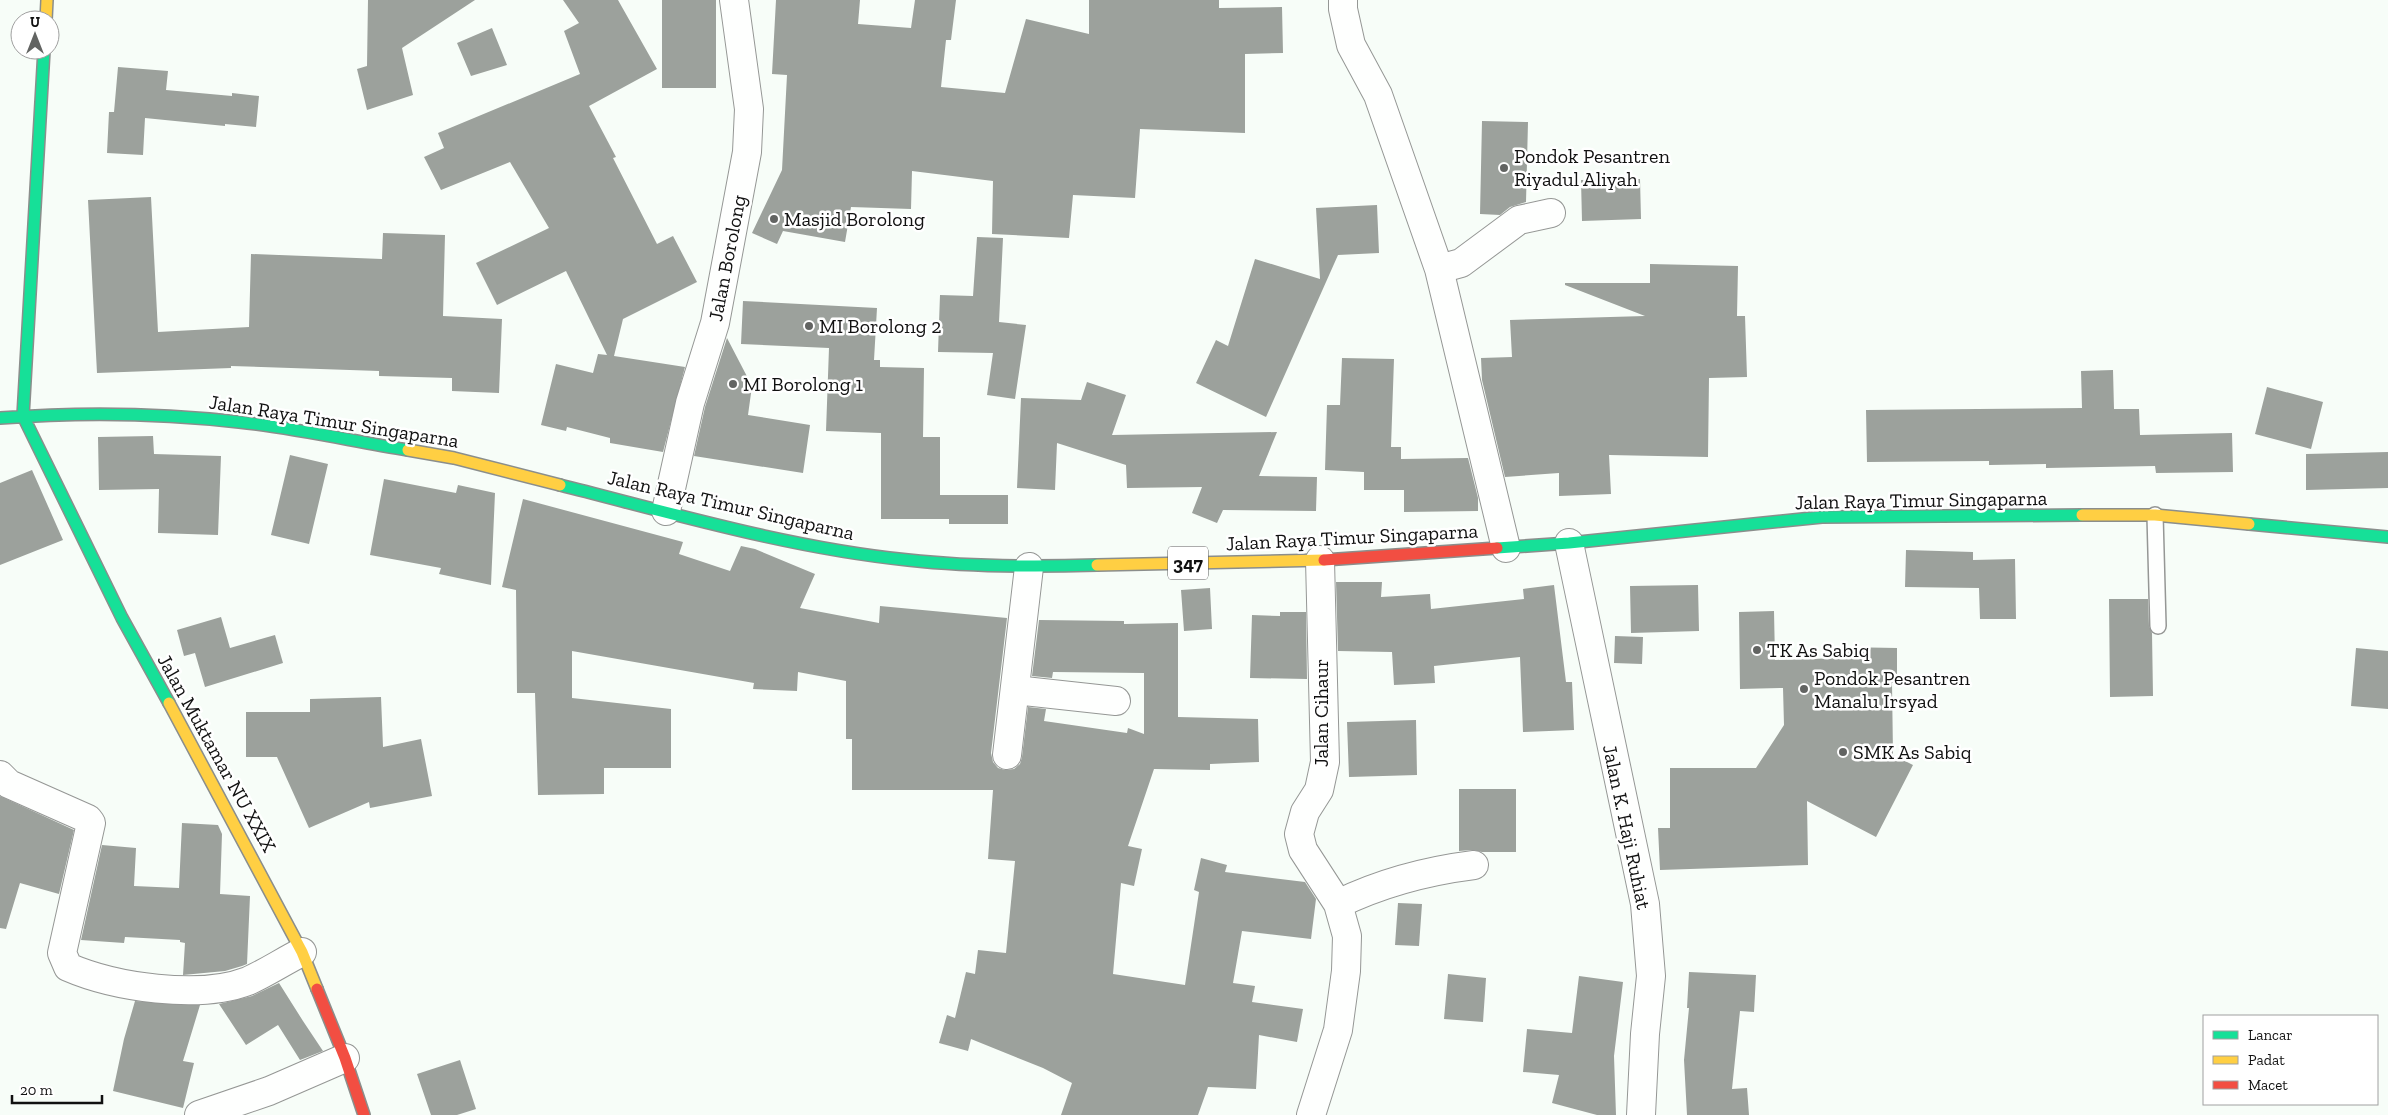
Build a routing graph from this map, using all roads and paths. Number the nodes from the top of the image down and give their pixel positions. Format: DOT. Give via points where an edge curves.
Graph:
graph roads {
  1 [pos="734,0"];
  2 [pos="1343,0"];
  3 [pos="43,60"];
  4 [pos="1551,213"];
  5 [pos="1439,269"];
  6 [pos="23,416"];
  7 [pos="0,418"];
  8 [pos="666,511"];
  9 [pos="2155,515"];
  10 [pos="2388,537"];
  11 [pos="1569,543"];
  12 [pos="1506,548"];
  13 [pos="1320,560"];
  14 [pos="1029,567"];
  15 [pos="2158,626"];
  16 [pos="1015,690"];
  17 [pos="1116,702"];
  18 [pos="1008,754"];
  19 [pos="0,775"];
  20 [pos="1474,865"];
  21 [pos="1338,904"];
  22 [pos="302,952"];
  23 [pos="345,1058"];
  24 [pos="199,1115"];
  25 [pos="364,1115"];
  26 [pos="1311,1115"];
  27 [pos="1642,1115"];
  1 -- 8 [label="street, Jalan Borolong" via="749,109 747,152 715,323 690,403"];
  2 -- 5 [label="street" via="1351,45 1378,95"];
  3 -- 6 [label="main road"];
  4 -- 5 [label="street" via="1519,220 1461,263"];
  5 -- 12 [label="street"];
  6 -- 7 [label="main road, Jalan Raya Timur Singaparna / 347"];
  6 -- 8 [label="main road, Jalan Raya Timur Singaparna / 347" via="139,415 240,422 454,458"];
  6 -- 22 [label="main road, Jalan Muktamar NU XXIX" via="122,618"];
  8 -- 14 [label="main road, Jalan Raya Timur Singaparna / 347" via="803,544 908,560"];
  9 -- 10 [label="main road, Jalan Raya Timur Singaparna / 347"];
  9 -- 11 [label="main road, Jalan Raya Timur Singaparna / 347" via="1822,517"];
  9 -- 15 [label="lane"];
  11 -- 12 [label="main road, Jalan Raya Timur Singaparna / 347"];
  11 -- 27 [label="street, Jalan K. Haji Ruhiat" via="1645,904 1651,976"];
  12 -- 13 [label="main road, Jalan Raya Timur Singaparna / 347"];
  13 -- 14 [label="main road, Jalan Raya Timur Singaparna / 347"];
  13 -- 21 [label="street, Jalan Cihaur" via="1325,762 1319,790 1305,812 1299,834 1303,850"];
  14 -- 16 [label="street"];
  16 -- 17 [label="street"];
  16 -- 18 [label="street"];
  19 -- 22 [label="street" via="9,784 91,823 62,953 68,967 84,974 166,990 201,990 247,981"];
  20 -- 21 [label="street" via="1416,874 1363,891"];
  21 -- 26 [label="street, Jalan Cihaur" via="1347,936 1346,971 1338,1030"];
  22 -- 23 [label="main road, Jalan Muktamar NU XXIX"];
  23 -- 24 [label="street" via="269,1091"];
  23 -- 25 [label="main road, Jalan Muktamar NU XXIX"];
}
